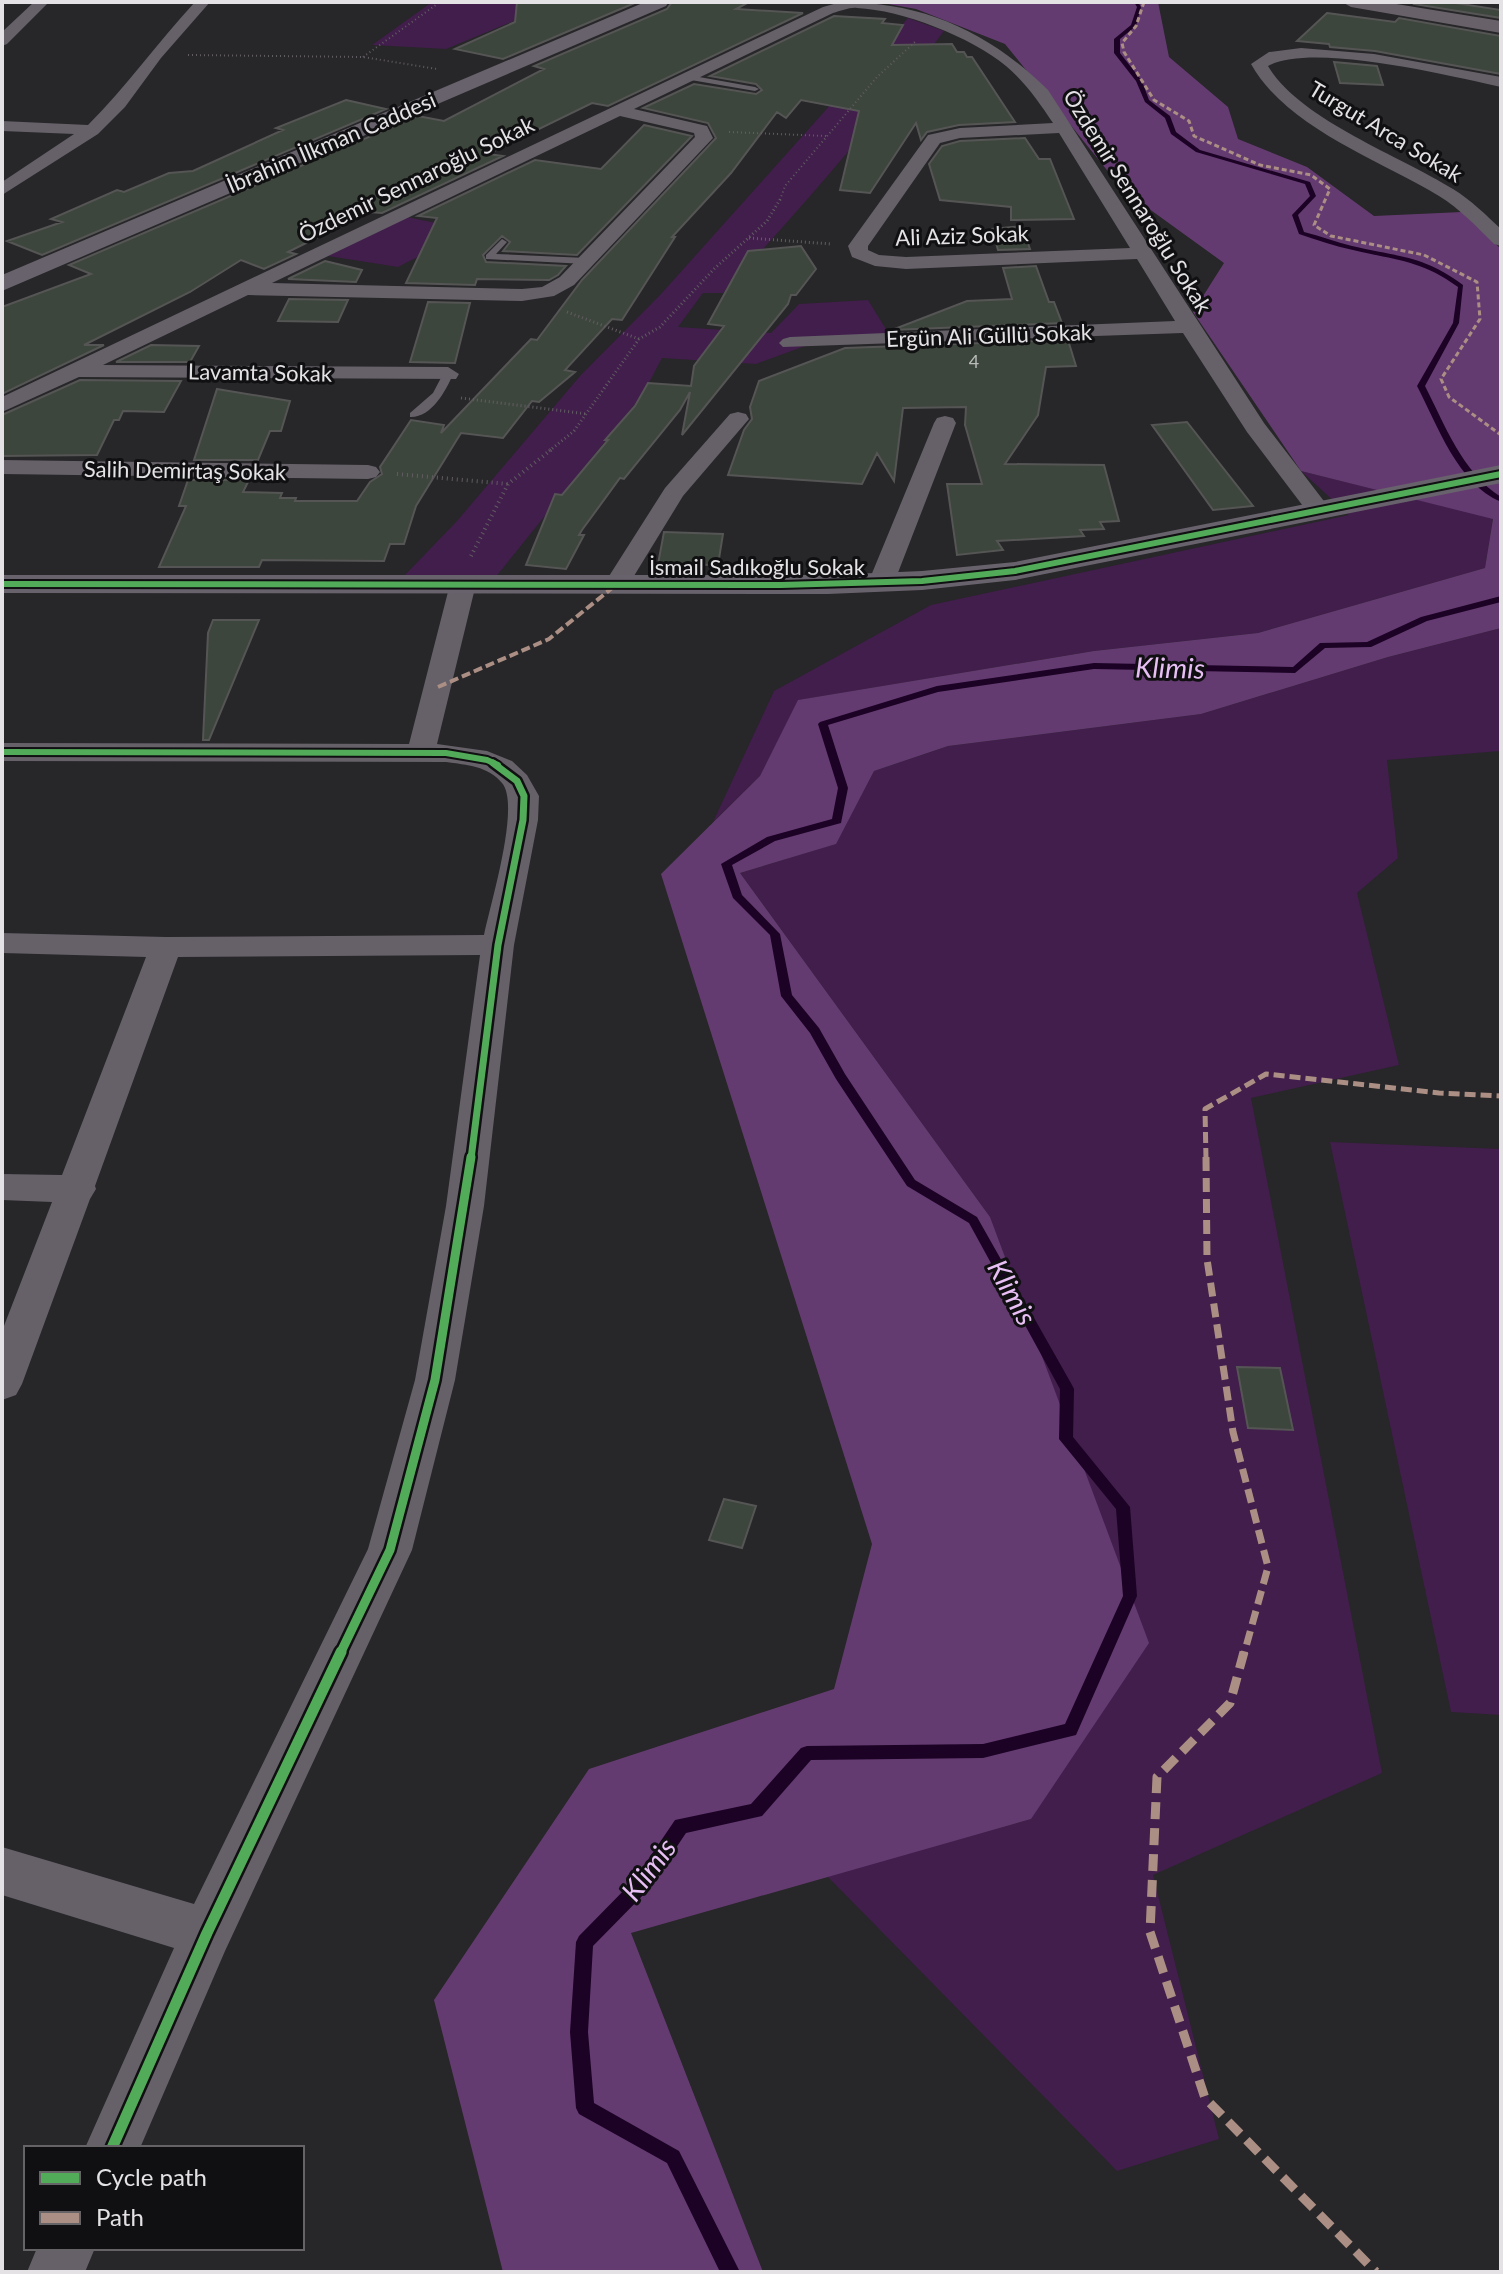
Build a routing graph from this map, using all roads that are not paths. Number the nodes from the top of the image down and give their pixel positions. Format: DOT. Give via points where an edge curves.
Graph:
graph roads {
  1 [pos="42,2"];
  2 [pos="203,2"];
  3 [pos="660,2"];
  4 [pos="852,2"];
  5 [pos="1351,2"];
  6 [pos="1501,27"];
  7 [pos="2,41"];
  8 [pos="688,77"];
  9 [pos="1501,82"];
  10 [pos="755,89"];
  11 [pos="617,110"];
  12 [pos="2,126"];
  13 [pos="1061,128"];
  14 [pos="92,130"];
  15 [pos="2,190"];
  16 [pos="1501,204"];
  17 [pos="1470,209"];
  18 [pos="1501,240"];
  19 [pos="502,242"];
  20 [pos="1143,253"];
  21 [pos="586,261"];
  22 [pos="2,284"];
  23 [pos="247,289"];
  24 [pos="1189,327"];
  25 [pos="790,343"];
  26 [pos="73,370"];
  27 [pos="448,374"];
  28 [pos="2,405"];
  29 [pos="414,415"];
  30 [pos="738,419"];
  31 [pos="945,423"];
  32 [pos="2,467"];
  33 [pos="368,472"];
  34 [pos="1501,474"];
  35 [pos="1318,509"];
  36 [pos="881,583"];
  37 [pos="2,584"];
  38 [pos="463,584"];
  39 [pos="617,584"];
  40 [pos="2,752"];
  41 [pos="421,752"];
  42 [pos="2,943"];
  43 [pos="498,945"];
  44 [pos="166,947"];
  45 [pos="2,1187"];
  46 [pos="78,1189"];
  47 [pos="2,1384"];
  48 [pos="2,1871"];
  49 [pos="207,1933"];
  50 [pos="113,2146"];
  51 [pos="66,2250"];
  52 [pos="56,2272"];
  1 -- 7 [label="street"];
  2 -- 14 [label="street"];
  3 -- 22 [label="street, İbrahim İlkman Caddesi"];
  4 -- 8 [label="street, Özdemir Sennaroğlu Sokak"];
  4 -- 13 [label="street, Özdemir Sennaroğlu Sokak" via="936,22 995,51 1042,93"];
  5 -- 6 [label="main road"];
  8 -- 10 [label="lane"];
  8 -- 11 [label="street, Özdemir Sennaroğlu Sokak"];
  9 -- 17 [label="street, Turgut Arca Sokak" via="1317,51 1278,53 1259,64 1262,74 1286,96 1336,131"];
  11 -- 21 [label="street" via="701,130 704,138"];
  11 -- 23 [label="street, Özdemir Sennaroğlu Sokak"];
  12 -- 14 [label="street"];
  13 -- 20 [label="street, Özdemir Sennaroğlu Sokak"];
  13 -- 20 [label="street, Ali Aziz Sokak" via="934,139 858,246 859,253 906,263"];
  14 -- 15 [label="street"];
  16 -- 17 [label="street"];
  17 -- 18 [label="street, Turgut Arca Sokak"];
  19 -- 21 [label="lane" via="489,257"];
  20 -- 24 [label="street, Özdemir Sennaroğlu Sokak"];
  21 -- 23 [label="street" via="547,292 522,295"];
  23 -- 26 [label="street, Özdemir Sennaroğlu Sokak"];
  24 -- 25 [label="street, Ergün Ali Güllü Sokak"];
  24 -- 35 [label="street, Özdemir Sennaroğlu Sokak"];
  26 -- 27 [label="street, Lavamta Sokak"];
  26 -- 28 [label="street, Özdemir Sennaroğlu Sokak"];
  27 -- 29 [label="lane" via="438,395"];
  30 -- 39 [label="street" via="673,493"];
  31 -- 36 [label="street"];
  32 -- 33 [label="street, Salih Demirtaş Sokak"];
  34 -- 35 [label="street, İsmail Sadıkoğlu Sokak"];
  35 -- 36 [label="street, İsmail Sadıkoğlu Sokak" via="1015,571"];
  36 -- 39 [label="street, İsmail Sadıkoğlu Sokak"];
  37 -- 38 [label="street, İsmail Sadıkoğlu Sokak"];
  38 -- 39 [label="street, İsmail Sadıkoğlu Sokak"];
  38 -- 41 [label="street"];
  40 -- 41 [label="street"];
  41 -- 43 [label="street" via="487,760 517,781 524,796"];
  42 -- 44 [label="street"];
  43 -- 44 [label="street"];
  43 -- 49 [label="street" via="465,1206 435,1380 390,1550"];
  44 -- 46 [label="street"];
  45 -- 46 [label="street"];
  46 -- 47 [label="street"];
  48 -- 49 [label="street"];
  49 -- 50 [label="street"];
  51 -- 52 [label="street"];
}
